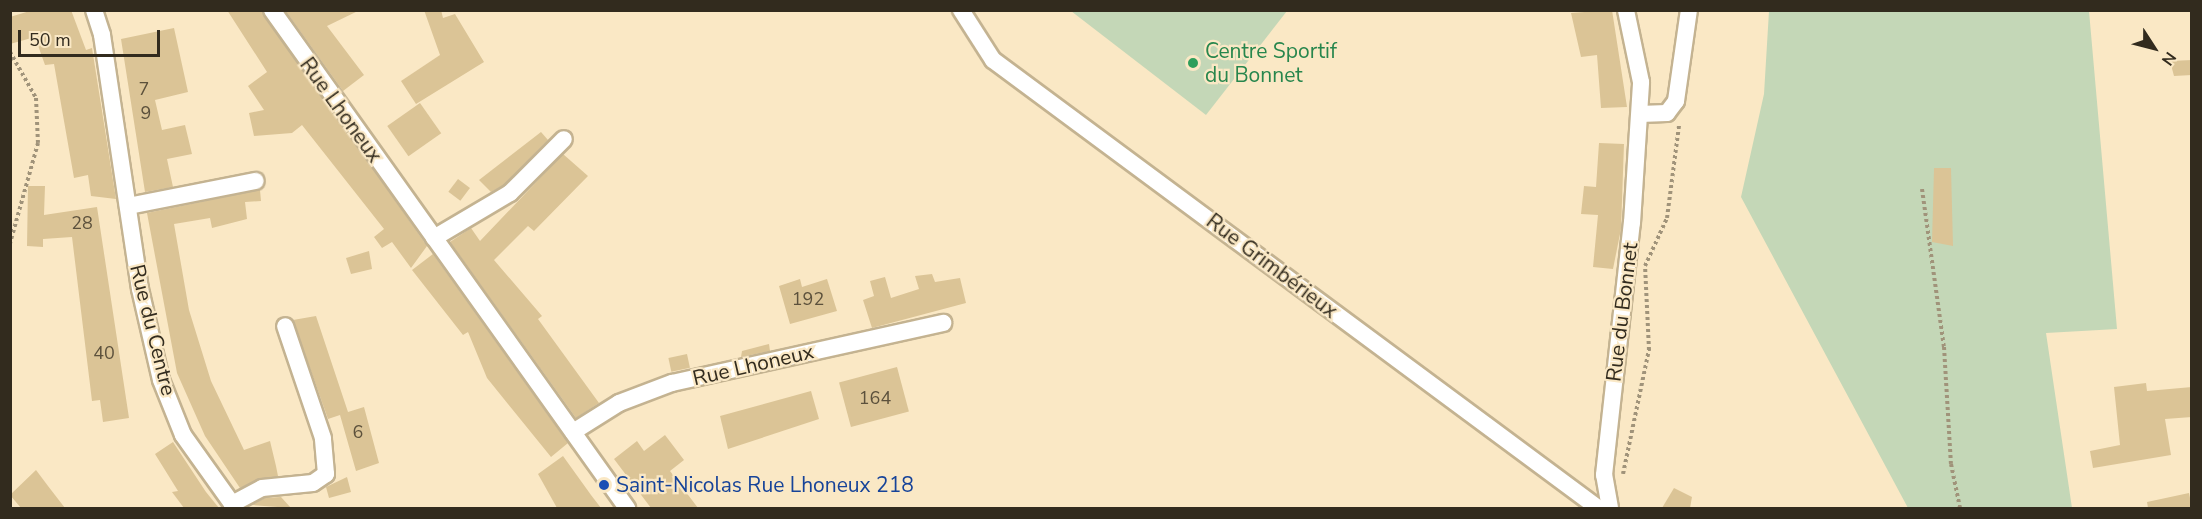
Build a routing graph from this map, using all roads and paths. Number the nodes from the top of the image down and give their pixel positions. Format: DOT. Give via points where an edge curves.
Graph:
graph roads {
  1 [pos="94,10"];
  2 [pos="272,10"];
  3 [pos="961,10"];
  4 [pos="1626,10"];
  5 [pos="1689,10"];
  6 [pos="10,52"];
  7 [pos="1672,109"];
  8 [pos="1640,114"];
  9 [pos="564,139"];
  10 [pos="256,182"];
  11 [pos="1922,189"];
  12 [pos="128,206"];
  13 [pos="434,238"];
  14 [pos="10,243"];
  15 [pos="943,323"];
  16 [pos="285,326"];
  17 [pos="573,432"];
  18 [pos="1620,487"];
  19 [pos="234,506"];
  20 [pos="627,508"];
  21 [pos="1598,508"];
  22 [pos="1610,508"];
  23 [pos="1960,508"];
  1 -- 12 [label="street, Rue du Centre"];
  2 -- 13 [label="street, Rue Lhoneux"];
  3 -- 21 [label="street, Rue Grimbérieux" via="993,60"];
  4 -- 8 [label="street, Rue du Bonnet" via="1641,82"];
  5 -- 7 [label="street"];
  6 -- 14 [label="path" via="36,98 38,143"];
  7 -- 8 [label="street"];
  7 -- 18 [label="path" via="1679,117 1669,208 1645,266 1649,350"];
  8 -- 22 [label="street, Rue du Bonnet" via="1604,475"];
  9 -- 13 [label="street" via="510,193"];
  10 -- 12 [label="street"];
  11 -- 23 [label="path" via="1944,347 1951,464"];
  12 -- 19 [label="street, Rue du Centre" via="161,380 183,435"];
  13 -- 17 [label="street, Rue Lhoneux"];
  15 -- 17 [label="street, Rue Lhoneux" via="672,383 619,403"];
  16 -- 19 [label="street" via="323,438 326,474 312,483 262,488"];
  17 -- 20 [label="street, Rue Lhoneux"];
}
